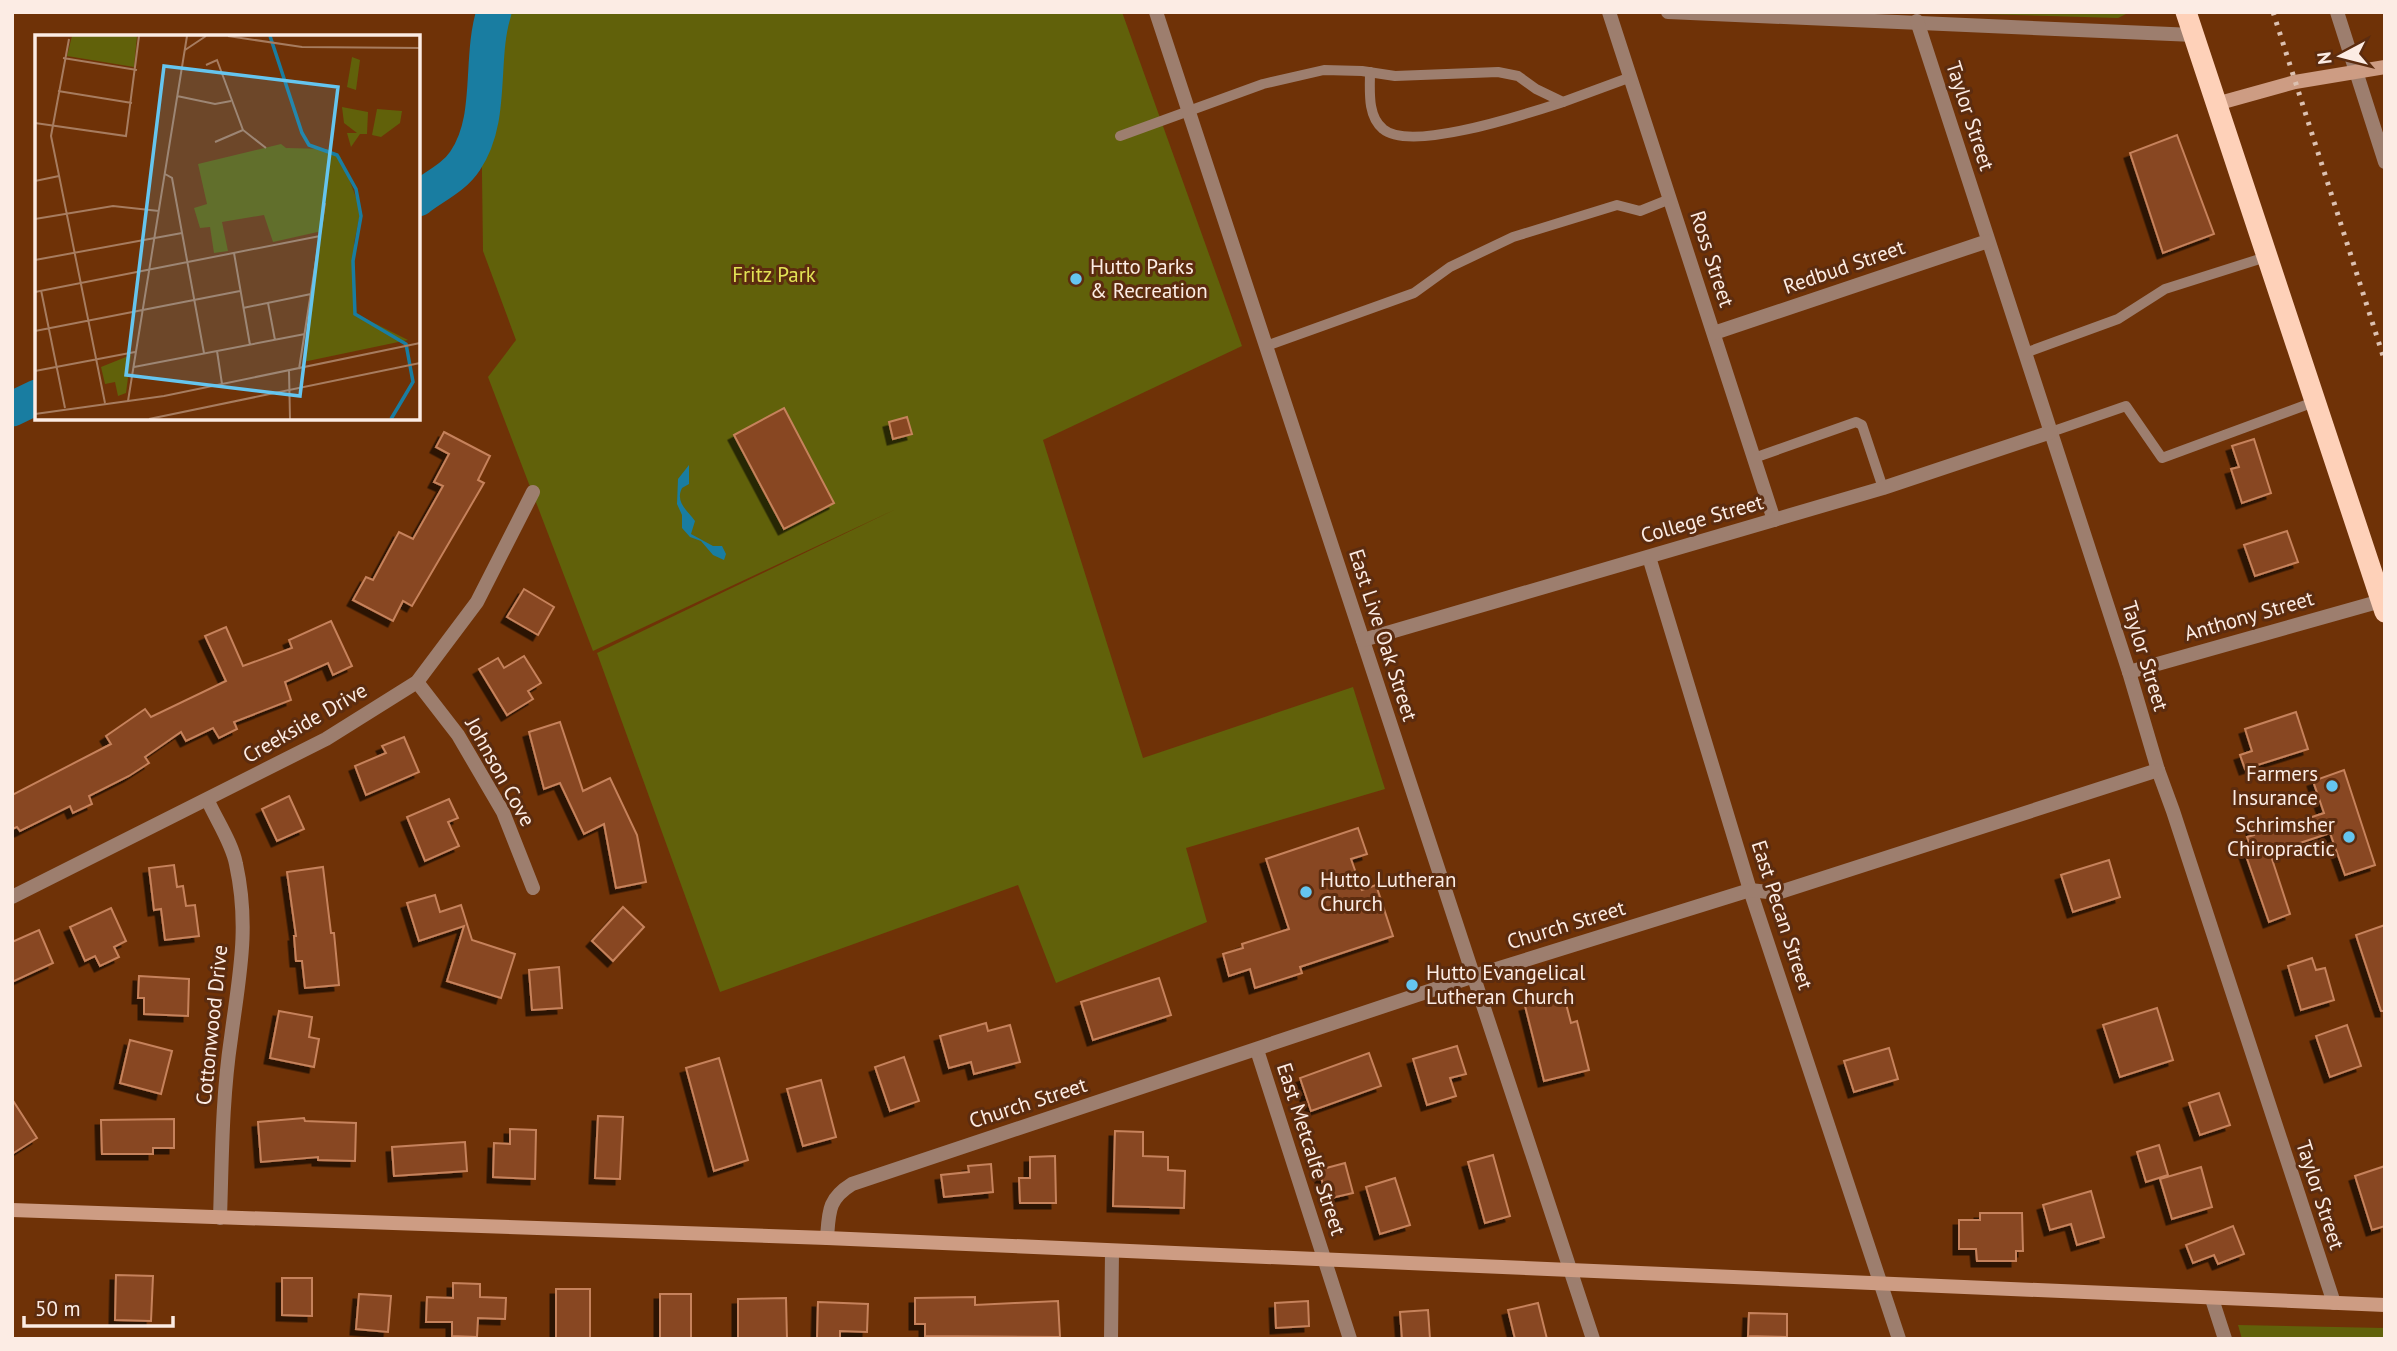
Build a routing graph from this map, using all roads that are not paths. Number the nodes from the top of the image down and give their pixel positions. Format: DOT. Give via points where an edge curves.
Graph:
graph roads {
  1 [pos="1156,12"];
  2 [pos="1609,12"];
  3 [pos="1668,12"];
  4 [pos="2186,12"];
  5 [pos="2337,12"];
  6 [pos="1917,21"];
  7 [pos="2194,35"];
  8 [pos="2385,67"];
  9 [pos="2357,70"];
  10 [pos="1370,72"];
  11 [pos="1630,77"];
  12 [pos="1563,102"];
  13 [pos="2216,104"];
  14 [pos="1189,113"];
  15 [pos="1120,136"];
  16 [pos="2385,162"];
  17 [pos="1670,199"];
  18 [pos="1988,241"];
  19 [pos="2266,257"];
  20 [pos="1714,333"];
  21 [pos="1266,346"];
  22 [pos="2025,353"];
  23 [pos="2314,402"];
  24 [pos="2051,432"];
  25 [pos="1754,458"];
  26 [pos="1883,488"];
  27 [pos="533,492"];
  28 [pos="1774,520"];
  29 [pos="1649,556"];
  30 [pos="2383,607"];
  31 [pos="1363,640"];
  32 [pos="2129,672"];
  33 [pos="417,682"];
  34 [pos="2158,771"];
  35 [pos="208,801"];
  36 [pos="534,888"];
  37 [pos="1750,890"];
  38 [pos="12,897"];
  39 [pos="1474,976"];
  40 [pos="1257,1050"];
  41 [pos="12,1210"];
  42 [pos="220,1219"];
  43 [pos="827,1238"];
  44 [pos="1112,1252"];
  45 [pos="1326,1261"];
  46 [pos="1571,1271"];
  47 [pos="1881,1285"];
  48 [pos="2213,1299"];
  49 [pos="2334,1303"];
  50 [pos="2385,1305"];
  51 [pos="1111,1339"];
  52 [pos="1350,1339"];
  53 [pos="1593,1339"];
  54 [pos="1899,1339"];
  55 [pos="2225,1339"];
  1 -- 14 [label="street, East Live Oak Street"];
  2 -- 11 [label="street, Ross Street"];
  3 -- 6 [label="street"];
  4 -- 7 [label="highway"];
  5 -- 9 [label="street"];
  6 -- 7 [label="street"];
  6 -- 18 [label="street, Taylor Street"];
  7 -- 13 [label="highway"];
  8 -- 9 [label="main road"];
  9 -- 13 [label="main road"];
  9 -- 16 [label="street"];
  10 -- 12 [label="lane" via="1395,76 1499,72 1518,76"];
  10 -- 12 [label="lane" via="1374,114 1383,129 1402,137 1481,127"];
  10 -- 14 [label="lane" via="1324,69 1263,84"];
  11 -- 12 [label="lane"];
  11 -- 17 [label="street, Ross Street"];
  13 -- 19 [label="highway"];
  14 -- 15 [label="lane"];
  14 -- 21 [label="street, East Live Oak Street"];
  17 -- 20 [label="street, Ross Street"];
  17 -- 21 [label="lane" via="1640,211 1618,205 1513,237 1450,267 1414,293"];
  18 -- 20 [label="street, Redbud Street"];
  18 -- 22 [label="street, Taylor Street"];
  19 -- 22 [label="lane" via="2165,289 2118,319"];
  19 -- 23 [label="highway"];
  20 -- 25 [label="street, Ross Street"];
  21 -- 31 [label="street, East Live Oak Street"];
  22 -- 24 [label="street, Taylor Street"];
  23 -- 24 [label="lane" via="2162,458 2126,406"];
  23 -- 30 [label="highway"];
  24 -- 26 [label="street, College Street"];
  24 -- 32 [label="street, Taylor Street"];
  25 -- 26 [label="lane" via="1856,422 1862,425"];
  25 -- 28 [label="street, Ross Street"];
  26 -- 28 [label="street, College Street"];
  27 -- 33 [label="street, Creekside Drive" via="477,602"];
  28 -- 29 [label="street, College Street"];
  29 -- 31 [label="street, College Street"];
  29 -- 37 [label="street, East Pecan Street"];
  30 -- 32 [label="street, Anthony Street"];
  31 -- 39 [label="street, East Live Oak Street"];
  32 -- 34 [label="street, Taylor Street"];
  33 -- 35 [label="street, Creekside Drive" via="326,739"];
  33 -- 36 [label="street, Johnson Cove" via="458,735 503,813"];
  34 -- 37 [label="street, Church Street" via="1777,893"];
  34 -- 49 [label="street, Taylor Street"];
  35 -- 38 [label="street, Creekside Drive"];
  35 -- 42 [label="street, Cottonwood Drive" via="236,861 243,919 242,978 222,1129"];
  37 -- 39 [label="street, Church Street"];
  37 -- 47 [label="street, East Pecan Street"];
  39 -- 40 [label="street, Church Street"];
  39 -- 46 [label="street, East Live Oak Street"];
  40 -- 43 [label="street, Church Street" via="852,1184 833,1202"];
  40 -- 45 [label="street, East Metcalfe Street"];
  41 -- 42 [label="main road"];
  42 -- 43 [label="main road"];
  43 -- 44 [label="main road"];
  44 -- 45 [label="main road"];
  44 -- 51 [label="street"];
  45 -- 46 [label="main road"];
  45 -- 52 [label="street, East Metcalfe Street"];
  46 -- 47 [label="main road"];
  46 -- 53 [label="street, East Live Oak Street"];
  47 -- 48 [label="main road"];
  47 -- 54 [label="street, East Pecan Street"];
  48 -- 49 [label="main road"];
  48 -- 55 [label="street"];
  49 -- 50 [label="main road"];
}
